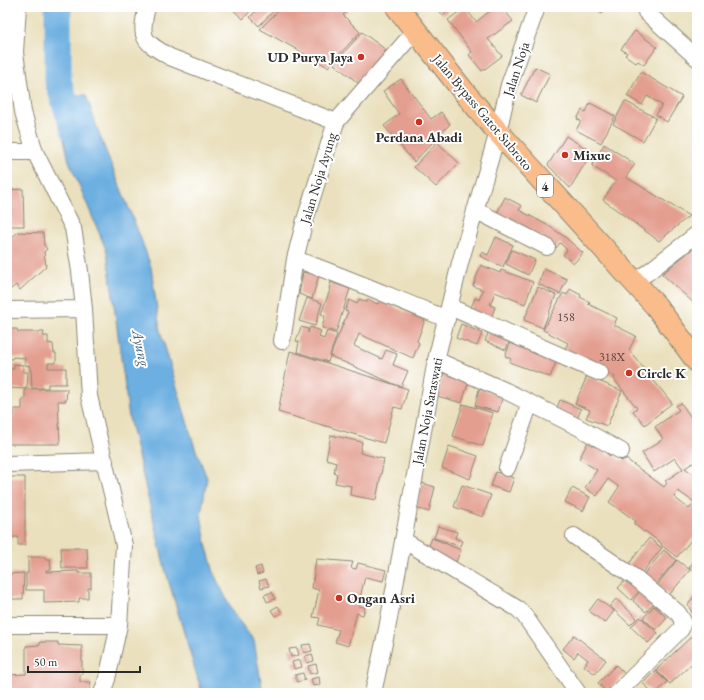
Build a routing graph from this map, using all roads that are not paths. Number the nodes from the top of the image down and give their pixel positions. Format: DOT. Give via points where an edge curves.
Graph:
graph roads {
  1 [pos="18,7"];
  2 [pos="147,7"];
  3 [pos="397,7"];
  4 [pos="537,7"];
  5 [pos="646,12"];
  6 [pos="416,31"];
  7 [pos="697,58"];
  8 [pos="336,122"];
  9 [pos="500,123"];
  10 [pos="7,152"];
  11 [pos="35,152"];
  12 [pos="475,210"];
  13 [pos="697,234"];
  14 [pos="547,247"];
  15 [pos="295,259"];
  16 [pos="634,281"];
  17 [pos="84,309"];
  18 [pos="7,310"];
  19 [pos="449,313"];
  20 [pos="282,341"];
  21 [pos="436,360"];
  22 [pos="697,361"];
  23 [pos="600,373"];
  24 [pos="530,403"];
  25 [pos="621,451"];
  26 [pos="105,461"];
  27 [pos="7,464"];
  28 [pos="507,468"];
  29 [pos="574,536"];
  30 [pos="403,540"];
  31 [pos="7,625"];
  32 [pos="118,625"];
  33 [pos="102,693"];
  34 [pos="373,693"];
  35 [pos="578,693"];
  36 [pos="617,693"];
  1 -- 11 [label="street" via="15,52 23,112"];
  2 -- 8 [label="street" via="143,31 150,46 170,57"];
  3 -- 6 [label="highway, Jalan Bypass Gatot Subroto / 4"];
  4 -- 9 [label="street, Jalan Noja"];
  5 -- 7 [label="street"];
  6 -- 8 [label="street, Jalan Noja Ayung"];
  6 -- 9 [label="highway, Jalan Bypass Gatot Subroto / 4" via="464,92"];
  8 -- 15 [label="street, Jalan Noja Ayung"];
  9 -- 12 [label="street, Jalan Noja Saraswati"];
  9 -- 16 [label="highway, Jalan Bypass Gatot Subroto / 4" via="545,185"];
  10 -- 11 [label="street"];
  11 -- 17 [label="street" via="73,228"];
  12 -- 14 [label="street"];
  12 -- 19 [label="street, Jalan Noja Saraswati"];
  13 -- 16 [label="street"];
  15 -- 19 [label="street" via="389,296"];
  15 -- 20 [label="street, Jalan Noja Ayung"];
  16 -- 22 [label="highway, Jalan Bypass Gatot Subroto / 4"];
  17 -- 18 [label="street"];
  17 -- 26 [label="street" via="89,396"];
  19 -- 21 [label="street, Jalan Noja Saraswati"];
  19 -- 23 [label="street"];
  21 -- 24 [label="street"];
  21 -- 30 [label="street, Jalan Noja Saraswati"];
  24 -- 25 [label="street" via="578,426"];
  24 -- 28 [label="street"];
  26 -- 27 [label="street"];
  26 -- 32 [label="street" via="124,545"];
  29 -- 36 [label="street" via="637,579 678,613 683,621 681,629"];
  30 -- 34 [label="street, Jalan Noja Saraswati"];
  30 -- 35 [label="street" via="518,609"];
  31 -- 32 [label="street"];
  32 -- 33 [label="street"];
}
